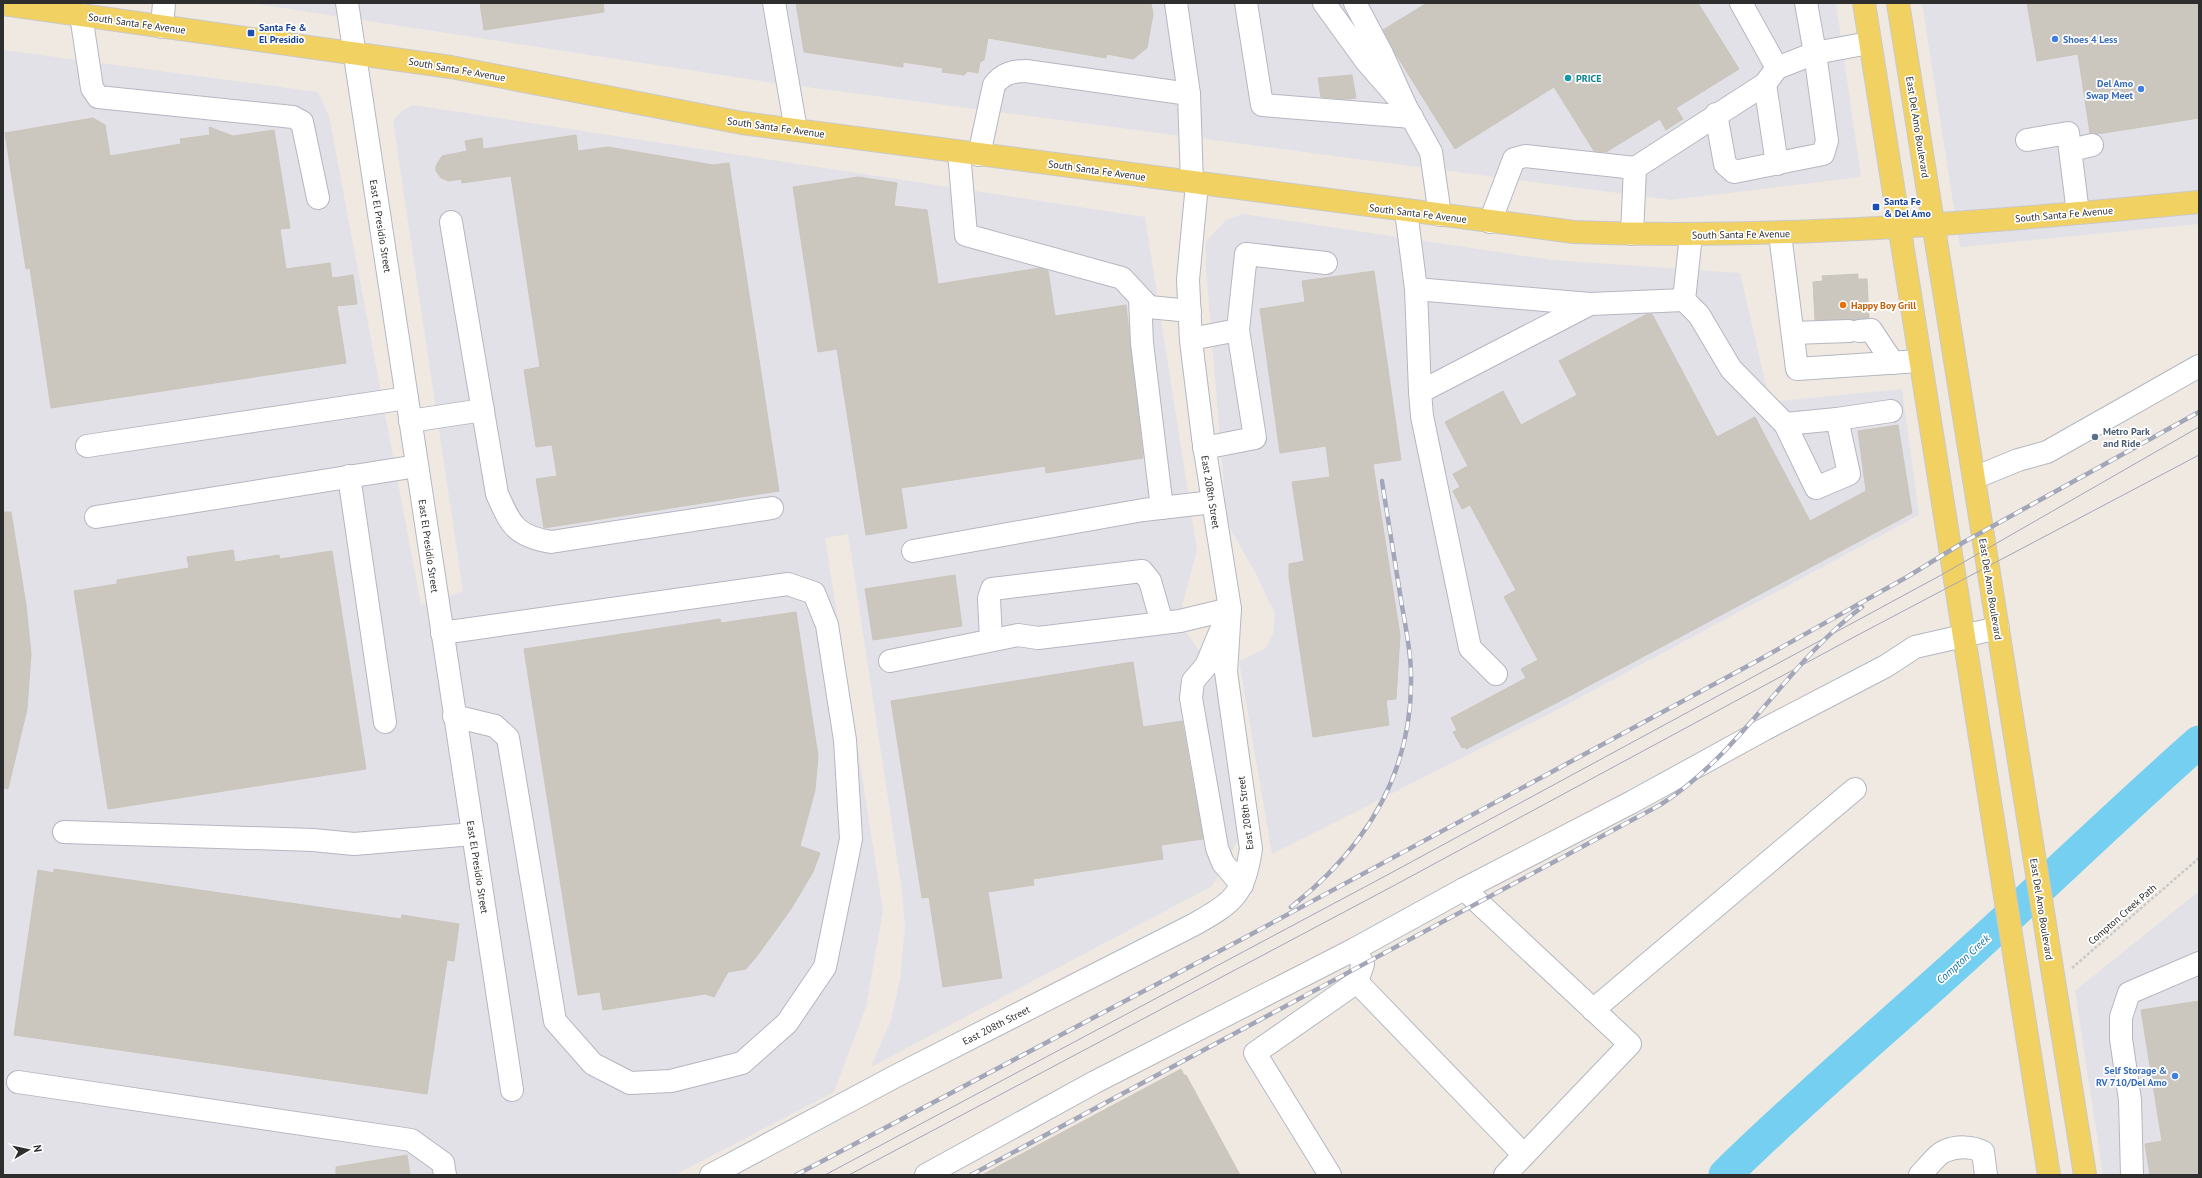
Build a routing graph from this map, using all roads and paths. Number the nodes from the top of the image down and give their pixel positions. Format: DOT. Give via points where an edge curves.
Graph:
graph roads {
  1 [pos="164,3"];
  2 [pos="347,3"];
  3 [pos="774,3"];
  4 [pos="1176,3"];
  5 [pos="1246,3"];
  6 [pos="1324,3"];
  7 [pos="1355,3"];
  8 [pos="1741,3"];
  9 [pos="1806,3"];
  10 [pos="1864,3"];
  11 [pos="1898,3"];
  12 [pos="3,4"];
  13 [pos="80,15"];
  14 [pos="162,27"];
  15 [pos="1869,43"];
  16 [pos="355,52"];
  17 [pos="1815,53"];
  18 [pos="1771,76"];
  19 [pos="1189,94"];
  20 [pos="1409,112"];
  21 [pos="1716,114"];
  22 [pos="796,130"];
  23 [pos="2028,140"];
  24 [pos="2092,145"];
  25 [pos="2071,150"];
  26 [pos="969,153"];
  27 [pos="1777,164"];
  28 [pos="1635,168"];
  29 [pos="1195,183"];
  30 [pos="318,198"];
  31 [pos="2199,202"];
  32 [pos="1406,211"];
  33 [pos="2078,213"];
  34 [pos="1440,216"];
  35 [pos="451,222"];
  36 [pos="1490,222"];
  37 [pos="1934,224"];
  38 [pos="1898,227"];
  39 [pos="1632,234"];
  40 [pos="1780,234"];
  41 [pos="1691,236"];
  42 [pos="1326,262"];
  43 [pos="1416,289"];
  44 [pos="1140,298"];
  45 [pos="1684,300"];
  46 [pos="1590,304"];
  47 [pos="1190,311"];
  48 [pos="1238,330"];
  49 [pos="1793,333"];
  50 [pos="1191,339"];
  51 [pos="1919,361"];
  52 [pos="1893,363"];
  53 [pos="2199,366"];
  54 [pos="1420,392"];
  55 [pos="407,398"];
  56 [pos="483,410"];
  57 [pos="1891,411"];
  58 [pos="1837,419"];
  59 [pos="410,421"];
  60 [pos="1784,424"];
  61 [pos="87,446"];
  62 [pos="1204,448"];
  63 [pos="417,466"];
  64 [pos="349,476"];
  65 [pos="1974,478"];
  66 [pos="1213,502"];
  67 [pos="772,508"];
  68 [pos="1162,508"];
  69 [pos="96,517"];
  70 [pos="913,551"];
  71 [pos="1230,609"];
  72 [pos="1162,623"];
  73 [pos="1998,628"];
  74 [pos="442,633"];
  75 [pos="1962,635"];
  76 [pos="991,640"];
  77 [pos="890,661"];
  78 [pos="1496,674"];
  79 [pos="454,716"];
  80 [pos="385,722"];
  81 [pos="1855,788"];
  82 [pos="64,832"];
  83 [pos="473,834"];
  84 [pos="2199,858"];
  85 [pos="1242,885"];
  86 [pos="1464,889"];
  87 [pos="1355,949"];
  88 [pos="2199,964"];
  89 [pos="2053,977"];
  90 [pos="1358,982"];
  91 [pos="1593,1010"];
  92 [pos="18,1082"];
  93 [pos="512,1090"];
  94 [pos="1524,1155"];
  95 [pos="444,1175"];
  96 [pos="711,1175"];
  97 [pos="926,1175"];
  98 [pos="1330,1175"];
  99 [pos="1505,1175"];
  100 [pos="1920,1175"];
  101 [pos="1986,1175"];
  102 [pos="2049,1175"];
  103 [pos="2085,1175"];
  104 [pos="2132,1175"];
  1 -- 14 [label="street"];
  2 -- 16 [label="street, East El Presidio Street"];
  3 -- 22 [label="street"];
  4 -- 19 [label="street, East 208th Street"];
  5 -- 20 [label="street" via="1262,105"];
  6 -- 20 [label="street" via="1366,61"];
  7 -- 20 [label="street"];
  8 -- 18 [label="street"];
  9 -- 17 [label="street"];
  10 -- 15 [label="main road"];
  11 -- 37 [label="main road, East Del Amo Boulevard"];
  12 -- 13 [label="main road, South Santa Fe Avenue"];
  13 -- 14 [label="main road, South Santa Fe Avenue"];
  13 -- 30 [label="street" via="92,88 98,97 293,117 302,122"];
  14 -- 16 [label="main road, South Santa Fe Avenue"];
  15 -- 17 [label="street"];
  15 -- 38 [label="main road"];
  16 -- 22 [label="main road, South Santa Fe Avenue" via="451,67 742,123"];
  16 -- 55 [label="street, East El Presidio Street"];
  17 -- 18 [label="street"];
  17 -- 27 [label="street" via="1827,141 1823,154"];
  18 -- 21 [label="street"];
  18 -- 27 [label="street"];
  19 -- 26 [label="street" via="1026,71 1008,74 1000,77 994,85"];
  19 -- 29 [label="street, East 208th Street"];
  20 -- 34 [label="street" via="1431,152"];
  21 -- 27 [label="street" via="1725,164 1734,172"];
  21 -- 28 [label="street"];
  22 -- 26 [label="main road, South Santa Fe Avenue"];
  23 -- 25 [label="street" via="2068,133"];
  24 -- 25 [label="street"];
  25 -- 33 [label="street"];
  26 -- 29 [label="main road, South Santa Fe Avenue"];
  26 -- 44 [label="street" via="966,234 1122,278"];
  28 -- 36 [label="street" via="1525,156 1514,159"];
  28 -- 39 [label="street"];
  29 -- 32 [label="main road, South Santa Fe Avenue"];
  29 -- 47 [label="street, East 208th Street" via="1188,280"];
  31 -- 33 [label="main road, South Santa Fe Avenue"];
  32 -- 34 [label="main road, South Santa Fe Avenue"];
  32 -- 43 [label="street"];
  33 -- 37 [label="main road, South Santa Fe Avenue"];
  34 -- 36 [label="main road, South Santa Fe Avenue"];
  35 -- 56 [label="street"];
  36 -- 39 [label="main road, South Santa Fe Avenue" via="1574,232"];
  37 -- 38 [label="main road, South Santa Fe Avenue"];
  37 -- 65 [label="main road, East Del Amo Boulevard"];
  38 -- 40 [label="main road, South Santa Fe Avenue"];
  38 -- 51 [label="main road"];
  39 -- 41 [label="main road, South Santa Fe Avenue"];
  40 -- 41 [label="main road, South Santa Fe Avenue"];
  40 -- 49 [label="street"];
  41 -- 45 [label="street"];
  42 -- 48 [label="street" via="1246,254"];
  43 -- 46 [label="street"];
  43 -- 54 [label="street"];
  44 -- 47 [label="street" via="1149,307"];
  44 -- 68 [label="street" via="1142,343"];
  45 -- 46 [label="street"];
  45 -- 60 [label="street" via="1700,314 1731,369"];
  46 -- 54 [label="street"];
  47 -- 50 [label="street, East 208th Street"];
  48 -- 50 [label="street"];
  48 -- 62 [label="street" via="1255,438"];
  49 -- 52 [label="street" via="1871,330"];
  49 -- 52 [label="street" via="1797,369"];
  50 -- 62 [label="street, East 208th Street"];
  51 -- 52 [label="street"];
  51 -- 75 [label="main road"];
  53 -- 65 [label="street" via="2047,452"];
  54 -- 78 [label="street" via="1422,416 1470,648"];
  55 -- 59 [label="street, East El Presidio Street"];
  55 -- 61 [label="street"];
  56 -- 59 [label="street"];
  56 -- 67 [label="street" via="496,494 509,522 531,539 551,542"];
  57 -- 58 [label="street"];
  58 -- 60 [label="street"];
  58 -- 60 [label="street" via="1848,474 1816,488"];
  59 -- 63 [label="street, East El Presidio Street"];
  62 -- 66 [label="street, East 208th Street"];
  63 -- 64 [label="street"];
  63 -- 74 [label="street, East El Presidio Street"];
  64 -- 69 [label="street"];
  64 -- 80 [label="street"];
  65 -- 73 [label="main road, East Del Amo Boulevard"];
  66 -- 68 [label="street"];
  66 -- 71 [label="street, East 208th Street"];
  68 -- 70 [label="street"];
  71 -- 72 [label="street"];
  71 -- 85 [label="street, East 208th Street" via="1226,672 1251,849 1248,870"];
  71 -- 85 [label="street" via="1206,666 1193,681 1191,698 1217,848 1223,863"];
  72 -- 76 [label="street" via="1038,638 1018,635"];
  72 -- 76 [label="street" via="1150,581 1142,571 992,589 989,598"];
  73 -- 75 [label="street"];
  73 -- 89 [label="main road, East Del Amo Boulevard"];
  74 -- 79 [label="street, East El Presidio Street"];
  74 -- 79 [label="street" via="788,584 814,593 827,625 845,740 851,839 825,967 787,1023 742,1063 671,1081 630,1083 593,1064 555,1021 508,738 495,726"];
  75 -- 86 [label="street" via="1916,647 1886,666 1632,802"];
  75 -- 102 [label="main road"];
  76 -- 77 [label="street"];
  79 -- 83 [label="street, East El Presidio Street"];
  81 -- 91 [label="street"];
  82 -- 83 [label="street" via="313,840 354,844"];
  83 -- 93 [label="street, East El Presidio Street"];
  84 -- 89 [label="path, Compton Creek Path" via="2074,966"];
  85 -- 96 [label="street, East 208th Street" via="1239,892 1222,908 1195,924 903,1073"];
  86 -- 87 [label="street"];
  86 -- 91 [label="street"];
  87 -- 90 [label="street" via="1363,964"];
  87 -- 97 [label="street" via="1095,1082"];
  88 -- 104 [label="street" via="2129,993 2121,1017 2121,1039 2130,1100"];
  89 -- 103 [label="main road, East Del Amo Boulevard"];
  90 -- 94 [label="street"];
  90 -- 98 [label="street" via="1255,1053"];
  91 -- 94 [label="street" via="1630,1044"];
  92 -- 95 [label="street" via="411,1140 443,1163"];
  94 -- 99 [label="street"];
  100 -- 101 [label="street" via="1944,1151 1967,1147 1983,1152"];
}
